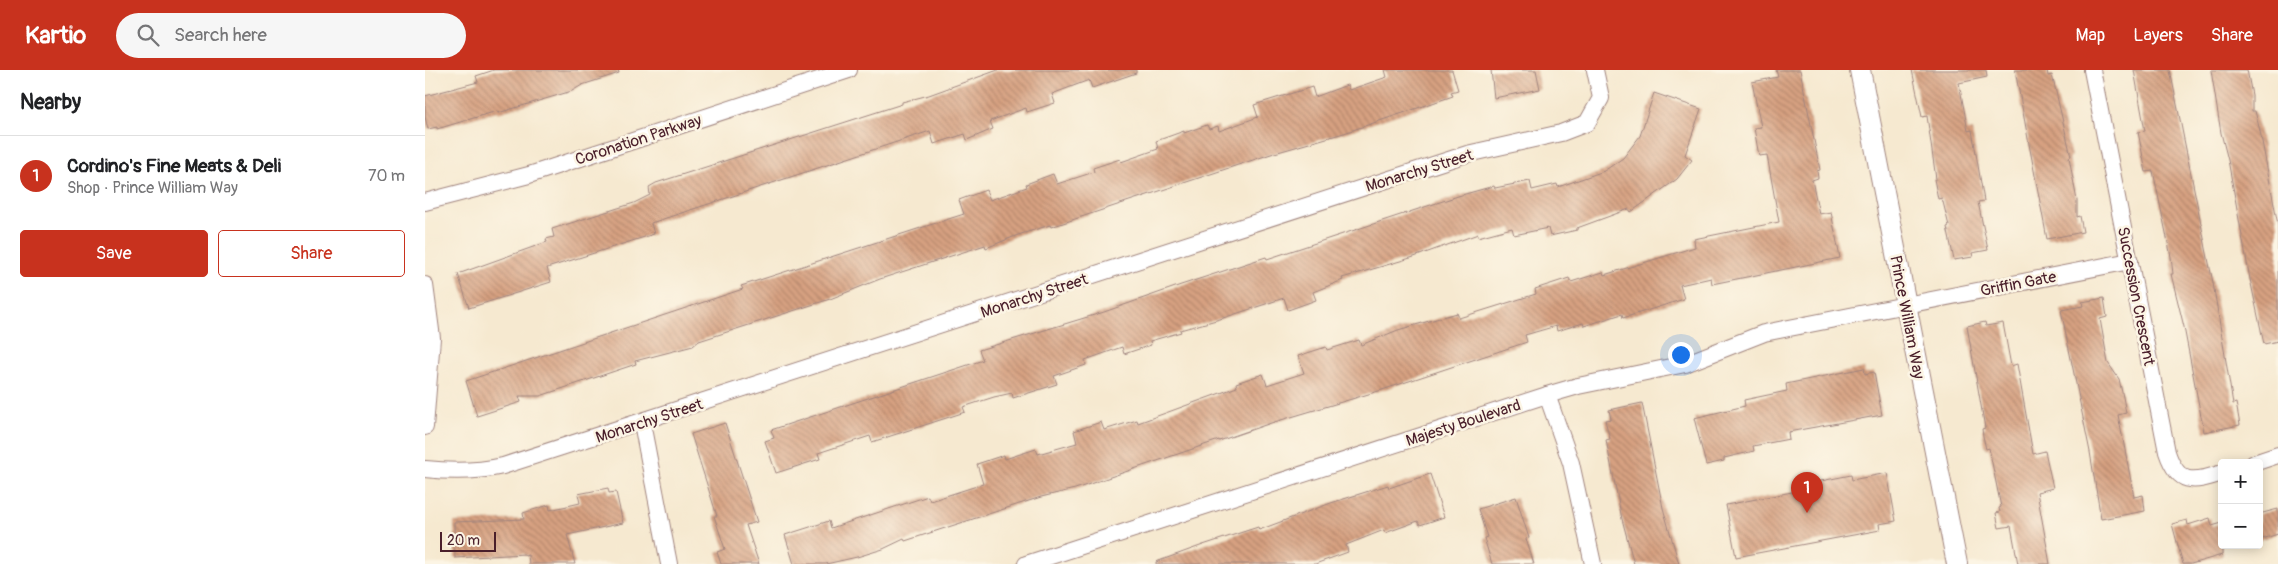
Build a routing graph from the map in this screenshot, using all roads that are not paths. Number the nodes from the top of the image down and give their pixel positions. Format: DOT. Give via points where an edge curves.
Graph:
graph roads {
  1 [pos="849,70"];
  2 [pos="1595,70"];
  3 [pos="1860,70"];
  4 [pos="2092,70"];
  5 [pos="425,202"];
  6 [pos="2130,261"];
  7 [pos="425,286"];
  8 [pos="1905,304"];
  9 [pos="1547,395"];
  10 [pos="642,423"];
  11 [pos="425,427"];
  12 [pos="2278,455"];
  13 [pos="2263,460"];
  14 [pos="425,469"];
  15 [pos="2218,474"];
  16 [pos="669,564"];
  17 [pos="1027,564"];
  18 [pos="1593,564"];
  19 [pos="1957,564"];
  1 -- 5 [label="street, Coronation Parkway" via="529,175"];
  2 -- 10 [label="street, Monarchy Street" via="1601,98 1587,122 1561,133 1467,154"];
  3 -- 8 [label="street, Prince William Way"];
  4 -- 6 [label="street, Succession Crescent"];
  6 -- 8 [label="street, Griffin Gate"];
  6 -- 15 [label="street, Succession Crescent" via="2172,467 2186,479 2196,480"];
  7 -- 11 [label="street" via="432,338"];
  8 -- 9 [label="street, Majesty Boulevard" via="1764,333 1685,364"];
  8 -- 19 [label="street, Prince William Way"];
  9 -- 17 [label="street, Majesty Boulevard"];
  9 -- 18 [label="street" via="1571,463"];
  10 -- 14 [label="street, Monarchy Street" via="485,470 454,472"];
  10 -- 16 [label="street"];
  12 -- 13 [label="street"];
}
